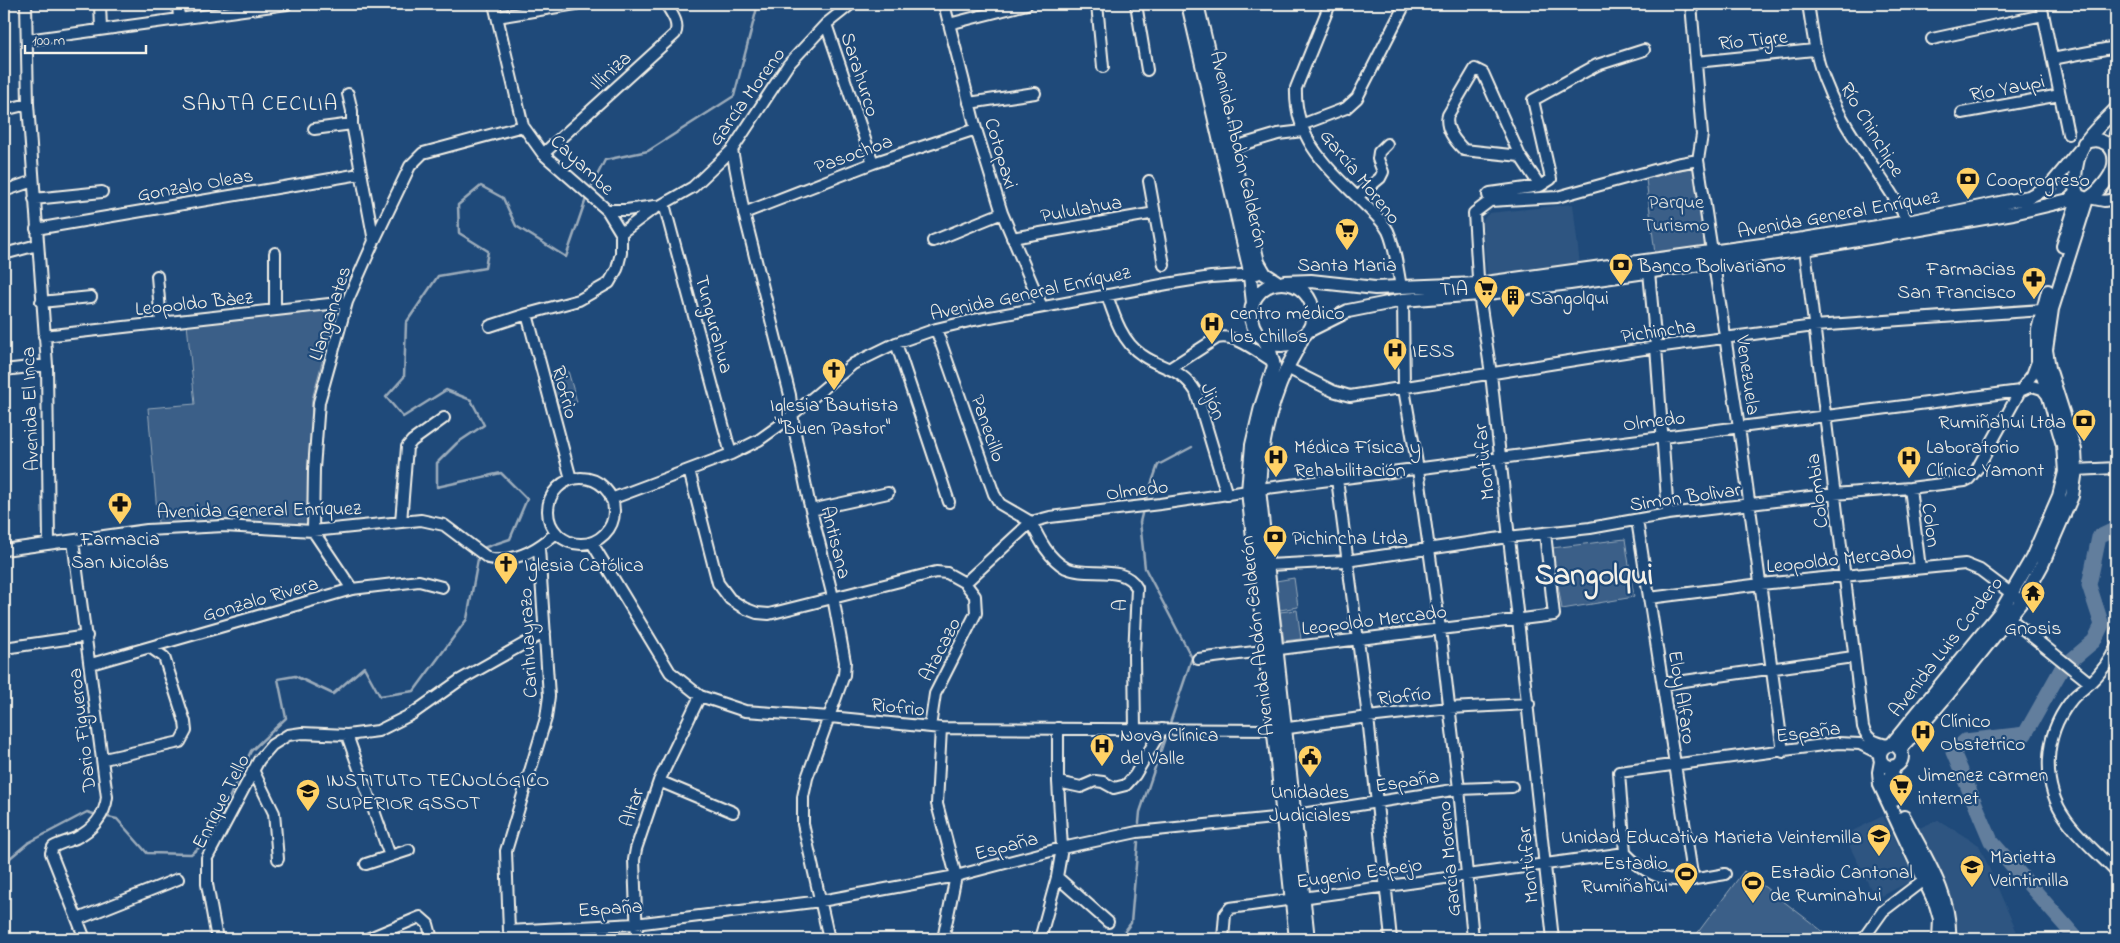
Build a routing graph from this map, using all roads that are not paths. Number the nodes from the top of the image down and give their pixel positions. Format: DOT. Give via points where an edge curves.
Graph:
graph roads {
  1 [pos="26,4"];
  2 [pos="100,4"];
  3 [pos="178,4"];
  4 [pos="287,4"];
  5 [pos="494,4"];
  6 [pos="576,4"];
  7 [pos="666,4"];
  8 [pos="851,4"];
  9 [pos="944,4"];
  10 [pos="1027,4"];
  11 [pos="1097,4"];
  12 [pos="1136,4"];
  13 [pos="1188,4"];
  14 [pos="1197,4"];
  15 [pos="1330,4"];
  16 [pos="1405,4"];
  17 [pos="1691,4"];
  18 [pos="1808,4"];
  19 [pos="2041,4"];
  20 [pos="2043,15"];
  21 [pos="497,17"];
  22 [pos="179,19"];
  23 [pos="826,24"];
  24 [pos="948,24"];
  25 [pos="101,29"];
  26 [pos="1932,39"];
  27 [pos="27,40"];
  28 [pos="2116,47"];
  29 [pos="1644,50"];
  30 [pos="1814,50"];
  31 [pos="2052,59"];
  32 [pos="1696,62"];
  33 [pos="1103,67"];
  34 [pos="1147,70"];
  35 [pos="1035,93"];
  36 [pos="348,94"];
  37 [pos="2060,95"];
  38 [pos="969,103"];
  39 [pos="28,104"];
  40 [pos="2116,109"];
  41 [pos="4,110"];
  42 [pos="1962,113"];
  43 [pos="352,124"];
  44 [pos="523,126"];
  45 [pos="1302,128"];
  46 [pos="314,129"];
  47 [pos="976,129"];
  48 [pos="2068,134"];
  49 [pos="2116,134"];
  50 [pos="1387,144"];
  51 [pos="2082,146"];
  52 [pos="1231,148"];
  53 [pos="732,150"];
  54 [pos="543,154"];
  55 [pos="1520,156"];
  56 [pos="1698,160"];
  57 [pos="873,163"];
  58 [pos="2114,167"];
  59 [pos="360,174"];
  60 [pos="33,181"];
  61 [pos="1149,181"];
  62 [pos="1540,186"];
  63 [pos="4,191"];
  64 [pos="102,192"];
  65 [pos="2083,196"];
  66 [pos="1357,197"];
  67 [pos="34,199"];
  68 [pos="2116,199"];
  69 [pos="1490,201"];
  70 [pos="664,204"];
  71 [pos="604,206"];
  72 [pos="744,213"];
  73 [pos="1002,213"];
  74 [pos="1155,213"];
  75 [pos="1908,222"];
  76 [pos="36,229"];
  77 [pos="620,233"];
  78 [pos="1012,238"];
  79 [pos="374,241"];
  80 [pos="933,241"];
  81 [pos="37,245"];
  82 [pos="1805,249"];
  83 [pos="275,253"];
  84 [pos="4,254"];
  85 [pos="1713,257"];
  86 [pos="1164,265"];
  87 [pos="1649,272"];
  88 [pos="1265,274"];
  89 [pos="1250,275"];
  90 [pos="157,276"];
  91 [pos="1231,276"];
  92 [pos="1281,282"];
  93 [pos="1479,289"];
  94 [pos="1402,294"];
  95 [pos="1107,295"];
  96 [pos="91,297"];
  97 [pos="1252,298"];
  98 [pos="41,302"];
  99 [pos="347,302"];
  100 [pos="1042,307"];
  101 [pos="275,310"];
  102 [pos="2042,310"];
  103 [pos="527,314"];
  104 [pos="161,323"];
  105 [pos="490,326"];
  106 [pos="1814,326"];
  107 [pos="936,329"];
  108 [pos="1306,334"];
  109 [pos="44,336"];
  110 [pos="1262,338"];
  111 [pos="1726,339"];
  112 [pos="896,343"];
  113 [pos="1656,347"];
  114 [pos="2038,359"];
  115 [pos="1274,362"];
  116 [pos="47,365"];
  117 [pos="1287,368"];
  118 [pos="1169,369"];
  119 [pos="4,370"];
  120 [pos="1491,374"];
  121 [pos="1404,388"];
  122 [pos="2020,391"];
  123 [pos="2048,396"];
  124 [pos="793,413"];
  125 [pos="1825,416"];
  126 [pos="444,418"];
  127 [pos="1739,427"];
  128 [pos="1661,437"];
  129 [pos="732,454"];
  130 [pos="1500,458"];
  131 [pos="2116,468"];
  132 [pos="1418,469"];
  133 [pos="689,470"];
  134 [pos="2076,470"];
  135 [pos="571,479"];
  136 [pos="1337,479"];
  137 [pos="1910,488"];
  138 [pos="1254,490"];
  139 [pos="888,493"];
  140 [pos="1834,494"];
  141 [pos="1227,495"];
  142 [pos="611,499"];
  143 [pos="949,502"];
  144 [pos="1750,504"];
  145 [pos="811,510"];
  146 [pos="1668,514"];
  147 [pos="1637,520"];
  148 [pos="401,522"];
  149 [pos="1031,522"];
  150 [pos="313,531"];
  151 [pos="556,533"];
  152 [pos="1545,533"];
  153 [pos="1508,537"];
  154 [pos="73,541"];
  155 [pos="592,542"];
  156 [pos="49,544"];
  157 [pos="539,548"];
  158 [pos="1428,549"];
  159 [pos="4,550"];
  160 [pos="1346,561"];
  161 [pos="1268,565"];
  162 [pos="1920,568"];
  163 [pos="1844,575"];
  164 [pos="965,582"];
  165 [pos="1760,584"];
  166 [pos="442,587"];
  167 [pos="352,589"];
  168 [pos="833,597"];
  169 [pos="1649,598"];
  170 [pos="2017,598"];
  171 [pos="2005,615"];
  172 [pos="1518,619"];
  173 [pos="1440,629"];
  174 [pos="546,632"];
  175 [pos="2116,632"];
  176 [pos="86,636"];
  177 [pos="1358,638"];
  178 [pos="2116,639"];
  179 [pos="2116,647"];
  180 [pos="4,648"];
  181 [pos="151,648"];
  182 [pos="1271,649"];
  183 [pos="1853,657"];
  184 [pos="1198,659"];
  185 [pos="90,664"];
  186 [pos="1772,669"];
  187 [pos="1663,684"];
  188 [pos="2090,684"];
  189 [pos="700,696"];
  190 [pos="1529,704"];
  191 [pos="1449,708"];
  192 [pos="1368,716"];
  193 [pos="830,717"];
  194 [pos="930,727"];
  195 [pos="942,728"];
  196 [pos="1058,728"];
  197 [pos="1136,729"];
  198 [pos="1162,729"];
  199 [pos="1279,729"];
  200 [pos="347,734"];
  201 [pos="1888,751"];
  202 [pos="1783,752"];
  203 [pos="104,760"];
  204 [pos="1676,765"];
  205 [pos="1894,766"];
  206 [pos="254,770"];
  207 [pos="659,781"];
  208 [pos="1058,782"];
  209 [pos="1512,787"];
  210 [pos="1459,789"];
  211 [pos="1377,802"];
  212 [pos="733,812"];
  213 [pos="1289,816"];
  214 [pos="1062,848"];
  215 [pos="409,850"];
  216 [pos="1625,853"];
  217 [pos="390,856"];
  218 [pos="278,859"];
  219 [pos="366,864"];
  220 [pos="1544,864"];
  221 [pos="2116,872"];
  222 [pos="1468,874"];
  223 [pos="1725,874"];
  224 [pos="956,876"];
  225 [pos="1057,877"];
  226 [pos="1928,877"];
  227 [pos="178,879"];
  228 [pos="1693,880"];
  229 [pos="1386,886"];
  230 [pos="1298,898"];
  231 [pos="821,901"];
  232 [pos="78,919"];
  233 [pos="1108,922"];
  234 [pos="635,924"];
  235 [pos="510,935"];
  236 [pos="86,939"];
  237 [pos="217,939"];
  238 [pos="367,939"];
  239 [pos="432,939"];
  240 [pos="636,939"];
  241 [pos="829,939"];
  242 [pos="943,939"];
  243 [pos="1040,939"];
  244 [pos="1223,939"];
  245 [pos="1296,939"];
  246 [pos="1308,939"];
  247 [pos="1391,939"];
  248 [pos="1473,939"];
  249 [pos="1553,939"];
  250 [pos="1863,939"];
  251 [pos="1939,939"];
  252 [pos="1949,939"];
  1 -- 27 [label="street, Avenida El Inca"];
  2 -- 25 [label="street"];
  3 -- 22 [label="street"];
  4 -- 22 [label="street"];
  5 -- 21 [label="street, Cayambe"];
  6 -- 21 [label="street"];
  7 -- 54 [label="street, Illiniza" via="676,22 676,34"];
  8 -- 23 [label="street, García Moreno"];
  9 -- 24 [label="street, Cotopaxi"];
  10 -- 24 [label="street"];
  11 -- 33 [label="street"];
  12 -- 34 [label="street"];
  13 -- 89 [label="main road, Avenida Abdón Calderón"];
  14 -- 52 [label="main road, Avenida Abdón Calderón"];
  15 -- 45 [label="street, García Moreno" via="1296,88"];
  16 -- 45 [label="street" via="1358,98 1346,108"];
  17 -- 32 [label="street, Venezuela"];
  18 -- 30 [label="street, Río Chinchipe"];
  19 -- 20 [label="street"];
  20 -- 26 [label="street"];
  20 -- 31 [label="street"];
  21 -- 44 [label="street, Cayambe"];
  22 -- 25 [label="street"];
  23 -- 53 [label="street, García Moreno" via="788,65"];
  23 -- 57 [label="street, Sarahurco"];
  24 -- 38 [label="street, Cotopaxi"];
  25 -- 27 [label="street"];
  27 -- 39 [label="street, Avenida El Inca"];
  28 -- 31 [label="street"];
  29 -- 62 [label="street" via="1597,65 1533,100 1550,179"];
  30 -- 32 [label="street, Río Tigre"];
  30 -- 75 [label="street, Río Chinchipe" via="1827,88 1853,136"];
  31 -- 37 [label="street"];
  32 -- 56 [label="street, Venezuela" via="1702,135"];
  35 -- 38 [label="street"];
  36 -- 43 [label="street"];
  37 -- 42 [label="street, Río Yaupi"];
  37 -- 48 [label="street"];
  38 -- 47 [label="street, Cotopaxi"];
  39 -- 41 [label="street"];
  39 -- 60 [label="street, Avenida El Inca"];
  40 -- 51 [label="main road, Avenida General Enríquez"];
  43 -- 46 [label="street"];
  43 -- 59 [label="street"];
  44 -- 54 [label="street, Cayambe"];
  44 -- 79 [label="street, Llanganates" via="417,157"];
  45 -- 52 [label="street"];
  45 -- 66 [label="street, García Moreno" via="1330,172"];
  47 -- 57 [label="street, Pasochoa"];
  47 -- 73 [label="street, Cotopaxi"];
  49 -- 58 [label="main road"];
  50 -- 66 [label="street" via="1379,152 1383,172 1380,178"];
  51 -- 58 [label="main road" via="2095,139 2106,143 2113,151"];
  51 -- 65 [label="main road" via="2075,174"];
  51 -- 75 [label="main road, Avenida General Enríquez" via="2051,185 2029,196"];
  52 -- 88 [label="main road, Avenida Abdón Calderón" via="1258,262"];
  53 -- 70 [label="street, García Moreno" via="693,187"];
  53 -- 72 [label="street, Antisana"];
  54 -- 71 [label="street, Cayambe"];
  55 -- 55 [label="street" via="1483,73 1475,69 1448,115 1451,134 1464,150"];
  55 -- 62 [label="street"];
  56 -- 69 [label="street" via="1557,197"];
  56 -- 85 [label="street, Venezuela"];
  57 -- 72 [label="street, Pasochoa"];
  58 -- 65 [label="main road"];
  59 -- 76 [label="street, Gonzalo Oleas"];
  59 -- 79 [label="street"];
  60 -- 63 [label="street"];
  60 -- 67 [label="street, Avenida El Inca"];
  61 -- 74 [label="street"];
  62 -- 69 [label="street" via="1490,194"];
  64 -- 67 [label="street"];
  65 -- 68 [label="street"];
  65 -- 82 [label="main road, Avenida General Enríquez" via="2014,213"];
  65 -- 102 [label="main road, Avenida Luis Cordero"];
  65 -- 134 [label="main road, Avenida Luis Cordero" via="2052,309 2046,350 2048,368 2073,439"];
  66 -- 94 [label="street, García Moreno" via="1388,231"];
  67 -- 76 [label="street, Avenida El Inca"];
  69 -- 93 [label="street, Montùfar" via="1474,213"];
  70 -- 71 [label="street, García Moreno" via="645,208"];
  70 -- 77 [label="street, García Moreno"];
  70 -- 129 [label="street, Tungurahua"];
  71 -- 77 [label="street, Cayambe"];
  72 -- 124 [label="street, Antisana"];
  73 -- 78 [label="street, Cotopaxi"];
  73 -- 80 [label="street"];
  74 -- 78 [label="street, Pululahua"];
  74 -- 86 [label="street"];
  75 -- 85 [label="main road, Avenida General Enríquez"];
  76 -- 81 [label="street, Avenida El Inca"];
  77 -- 103 [label="street, Cayambe" via="621,253 617,269 608,283 579,300"];
  78 -- 100 [label="street, Cotopaxi"];
  79 -- 99 [label="street, Llanganates"];
  81 -- 84 [label="street"];
  81 -- 98 [label="street, Avenida El Inca"];
  82 -- 85 [label="main road, Avenida General Enríquez"];
  82 -- 106 [label="street, Colombia"];
  83 -- 101 [label="street"];
  85 -- 87 [label="main road, Avenida General Enríquez"];
  85 -- 93 [label="main road, Avenida General Enríquez"];
  85 -- 111 [label="street, Venezuela"];
  87 -- 93 [label="main road, Avenida General Enríquez"];
  87 -- 113 [label="street"];
  88 -- 89 [label="street, Avenida General Enríquez"];
  88 -- 92 [label="main road, Avenida Abdón Calderón"];
  89 -- 91 [label="street, Avenida General Enríquez"];
  89 -- 97 [label="main road, Avenida Abdón Calderón"];
  90 -- 104 [label="street"];
  91 -- 95 [label="street, Avenida General Enríquez"];
  91 -- 97 [label="street" via="1242,282"];
  92 -- 94 [label="main road, Avenida General Enríquez" via="1311,281"];
  92 -- 97 [label="main road" via="1262,289"];
  92 -- 108 [label="main road" via="1297,287 1308,296 1313,317"];
  93 -- 94 [label="main road, Avenida General Enríquez"];
  93 -- 120 [label="street, Montùfar"];
  94 -- 108 [label="main road, Avenida General Enríquez" via="1348,311"];
  94 -- 121 [label="street, García Moreno"];
  95 -- 100 [label="street, Avenida General Enríquez"];
  95 -- 118 [label="street, Jijón" via="1115,320 1127,341 1141,355"];
  96 -- 98 [label="street"];
  97 -- 110 [label="main road" via="1251,318"];
  98 -- 109 [label="street, Avenida El Inca"];
  99 -- 101 [label="street, Leopoldo Bàez"];
  99 -- 150 [label="street, Llanganates" via="319,402"];
  100 -- 107 [label="street, Avenida General Enríquez"];
  101 -- 104 [label="street, Leopoldo Bàez"];
  102 -- 106 [label="street, Pichincha"];
  102 -- 114 [label="main road, Avenida Luis Cordero"];
  103 -- 105 [label="street, Cayambe"];
  103 -- 135 [label="street, Riofrìo"];
  104 -- 109 [label="street, Leopoldo Bàez"];
  106 -- 111 [label="street, Pichincha"];
  106 -- 125 [label="street, Colombia"];
  107 -- 112 [label="street, Avenida General Enríquez"];
  107 -- 149 [label="street, Panecillo" via="994,494 1000,504"];
  108 -- 110 [label="main road" via="1288,344"];
  108 -- 117 [label="main road, Avenida Abdón Calderón"];
  109 -- 116 [label="street, Avenida El Inca"];
  110 -- 115 [label="main road"];
  111 -- 113 [label="street, Pichincha"];
  111 -- 127 [label="street, Venezuela"];
  112 -- 124 [label="street, Avenida General Enríquez" via="844,370"];
  112 -- 143 [label="street"];
  113 -- 120 [label="street, Pichincha"];
  113 -- 128 [label="street"];
  114 -- 122 [label="street, Simon Bolìvar" via="2030,380"];
  114 -- 123 [label="main road, Avenida Luis Cordero"];
  115 -- 118 [label="street" via="1241,342 1222,337"];
  115 -- 138 [label="main road, Avenida Abdón Calderón" via="1252,445"];
  116 -- 119 [label="street"];
  116 -- 156 [label="street, Avenida El Inca"];
  117 -- 121 [label="street, Pichincha" via="1332,391 1350,396"];
  117 -- 138 [label="main road, Avenida Abdón Calderón" via="1274,399 1262,443"];
  118 -- 141 [label="street, Jijón" via="1184,376 1196,392"];
  120 -- 121 [label="street, Pichincha"];
  120 -- 130 [label="street, Montùfar"];
  121 -- 132 [label="street, García Moreno"];
  122 -- 123 [label="street, Olmedo" via="2037,387"];
  122 -- 125 [label="street, Olmedo"];
  122 -- 137 [label="street, Simon Bolìvar" via="1969,479"];
  123 -- 170 [label="main road, Avenida Luis Cordero" via="2061,435 2065,472 2050,520"];
  124 -- 129 [label="street, Avenida General Enríquez" via="759,440"];
  124 -- 145 [label="street, Antisana"];
  125 -- 127 [label="street, Olmedo"];
  125 -- 140 [label="street, Colombia"];
  126 -- 148 [label="street" via="407,447"];
  127 -- 128 [label="street, Olmedo"];
  127 -- 144 [label="street, Venezuela"];
  128 -- 130 [label="street, Olmedo"];
  128 -- 146 [label="street"];
  129 -- 133 [label="street, Avenida General Enríquez"];
  130 -- 132 [label="street, Olmedo"];
  130 -- 153 [label="street, Montùfar"];
  131 -- 134 [label="street"];
  132 -- 136 [label="street, Olmedo"];
  132 -- 158 [label="street, García Moreno"];
  133 -- 142 [label="street, Avenida General Enríquez"];
  133 -- 168 [label="street" via="718,583 730,599 757,613 769,614"];
  134 -- 170 [label="main road, Avenida Luis Cordero" via="2072,496 2058,530"];
  135 -- 142 [label="street" via="590,479 599,484"];
  135 -- 151 [label="street" via="555,489 550,497 548,516"];
  136 -- 138 [label="street, Olmedo"];
  136 -- 160 [label="street"];
  137 -- 140 [label="street, Simon Bolìvar"];
  137 -- 162 [label="street, Colon"];
  138 -- 141 [label="street, Olmedo"];
  138 -- 161 [label="main road, Avenida Abdón Calderón"];
  138 -- 182 [label="main road, Avenida Abdón Calderón"];
  139 -- 145 [label="street"];
  140 -- 144 [label="street, Simon Bolìvar"];
  140 -- 163 [label="street, Colombia"];
  141 -- 149 [label="street, Olmedo"];
  142 -- 155 [label="street" via="613,520 608,530"];
  144 -- 146 [label="street, Simon Bolìvar"];
  144 -- 165 [label="street, Venezuela"];
  145 -- 168 [label="street, Antisana"];
  146 -- 147 [label="street, Simon Bolìvar"];
  147 -- 152 [label="street, Simon Bolìvar"];
  147 -- 169 [label="street, Eloy Alfaro"];
  148 -- 150 [label="street, Avenida General Enríquez"];
  148 -- 157 [label="street, Avenida General Enríquez" via="421,520 444,525 488,558 496,560"];
  149 -- 164 [label="street"];
  149 -- 197 [label="street, A" via="1050,554 1066,567 1074,571 1125,575 1137,588 1134,656"];
  150 -- 154 [label="street, Avenida General Enríquez" via="224,526 147,530"];
  150 -- 167 [label="street"];
  151 -- 155 [label="street" via="572,543"];
  151 -- 157 [label="street, Avenida General Enríquez"];
  152 -- 153 [label="street, Simon Bolìvar"];
  152 -- 172 [label="street, Leopoldo Mercado" via="1554,615"];
  153 -- 158 [label="street, Simon Bolìvar"];
  153 -- 172 [label="street, Montùfar"];
  154 -- 156 [label="street, Avenida General Enríquez"];
  154 -- 176 [label="street, Dario Figueroa"];
  155 -- 189 [label="street, Riofrìo" via="670,672"];
  156 -- 159 [label="street, Avenida General Enríquez"];
  157 -- 174 [label="street, Carihuayrazo"];
  158 -- 160 [label="street, Simon Bolìvar"];
  158 -- 173 [label="street, García Moreno"];
  160 -- 161 [label="street, Simon Bolìvar"];
  160 -- 177 [label="street"];
  161 -- 182 [label="main road, Avenida Abdón Calderón"];
  162 -- 163 [label="street, Leopoldo Mercado"];
  162 -- 170 [label="street, Leopoldo Mercado" via="1965,564 1980,570"];
  163 -- 165 [label="street, Leopoldo Mercado"];
  163 -- 183 [label="street, Colombia"];
  164 -- 168 [label="street" via="942,571"];
  164 -- 194 [label="street, Atacazo" via="975,596 976,613 935,694"];
  165 -- 169 [label="street, Leopoldo Mercado"];
  165 -- 186 [label="street, Venezuela"];
  166 -- 167 [label="street, Gonzalo Rivera" via="419,581"];
  167 -- 181 [label="street, Gonzalo Rivera"];
  168 -- 193 [label="street, Antisana" via="845,669"];
  169 -- 187 [label="street, Eloy Alfaro"];
  170 -- 171 [label="main road, Avenida Luis Cordero"];
  171 -- 188 [label="street"];
  171 -- 201 [label="main road, Avenida Luis Cordero"];
  172 -- 173 [label="street, Leopoldo Mercado"];
  172 -- 190 [label="street, Montùfar"];
  173 -- 177 [label="street, Leopoldo Mercado"];
  173 -- 191 [label="street, García Moreno"];
  174 -- 200 [label="street, Enrique Tello" via="460,680 412,714 378,731"];
  174 -- 235 [label="street, Carihuayrazo" via="549,675 546,718 506,851"];
  175 -- 178 [label="street"];
  176 -- 180 [label="street"];
  176 -- 185 [label="street, Dario Figueroa"];
  177 -- 182 [label="street, Leopoldo Mercado"];
  177 -- 192 [label="street"];
  179 -- 188 [label="street"];
  181 -- 185 [label="street, Gonzalo Rivera"];
  181 -- 203 [label="street" via="164,657 185,722 184,737 180,742"];
  182 -- 184 [label="street, Leopoldo Mercado"];
  182 -- 199 [label="main road, Avenida Abdón Calderón"];
  183 -- 186 [label="street"];
  183 -- 201 [label="street, Colombia" via="1865,733"];
  185 -- 203 [label="street, Dario Figueroa"];
  186 -- 187 [label="street"];
  186 -- 202 [label="street, Venezuela"];
  187 -- 204 [label="street, Eloy Alfaro"];
  188 -- 221 [label="street" via="2073,697 2056,723 2048,756 2051,785 2066,819"];
  189 -- 193 [label="street, Riofrìo" via="745,711"];
  189 -- 207 [label="street, Altar"];
  190 -- 191 [label="street, Riofrío"];
  190 -- 220 [label="street, Montùfar"];
  191 -- 192 [label="street, Riofrío"];
  191 -- 210 [label="street, García Moreno"];
  192 -- 199 [label="street, Riofrío"];
  192 -- 211 [label="street"];
  193 -- 194 [label="street, Riofrìo"];
  193 -- 231 [label="street, Antisana" via="803,797 803,824"];
  194 -- 195 [label="street, Riofrìo"];
  195 -- 196 [label="street, Riofrìo"];
  195 -- 224 [label="street" via="937,804"];
  196 -- 197 [label="street, Riofrìo"];
  196 -- 208 [label="street"];
  197 -- 198 [label="street, Riofrìo"];
  198 -- 199 [label="street, Riofrìo"];
  198 -- 208 [label="street" via="1126,786 1114,788 1095,781 1080,787"];
  199 -- 213 [label="main road, Avenida Abdón Calderón"];
  200 -- 206 [label="street, Enrique Tello" via="302,732 288,735 272,745"];
  200 -- 217 [label="street"];
  201 -- 202 [label="street, España" via="1851,743"];
  201 -- 205 [label="main road" via="1888,766"];
  201 -- 205 [label="main road, Avenida Luis Cordero" via="1901,760"];
  201 -- 226 [label="main road" via="1879,772 1880,785"];
  202 -- 204 [label="street, España"];
  203 -- 232 [label="street, Dario Figueroa" via="107,791 104,811 97,822 82,834 51,849 51,858"];
  204 -- 216 [label="street, España" via="1619,772"];
  204 -- 228 [label="street, Eloy Alfaro"];
  205 -- 226 [label="main road" via="1890,784"];
  206 -- 218 [label="street" via="274,813"];
  206 -- 237 [label="street, Enrique Tello" via="207,858 207,884"];
  207 -- 212 [label="street"];
  207 -- 234 [label="street, Altar" via="634,860"];
  208 -- 214 [label="street"];
  209 -- 210 [label="street, España"];
  210 -- 211 [label="street, España"];
  210 -- 222 [label="street, García Moreno"];
  211 -- 213 [label="street, España"];
  211 -- 229 [label="street"];
  213 -- 214 [label="street, España" via="1137,832"];
  213 -- 230 [label="main road, Avenida Abdón Calderón"];
  214 -- 224 [label="street, España"];
  214 -- 225 [label="street"];
  215 -- 217 [label="street"];
  216 -- 220 [label="street, Eugenio Espejo"];
  216 -- 228 [label="street" via="1642,870 1654,876 1667,880"];
  217 -- 219 [label="street"];
  220 -- 222 [label="street, Eugenio Espejo"];
  220 -- 249 [label="street, Montùfar"];
  222 -- 229 [label="street, Eugenio Espejo"];
  222 -- 248 [label="street, García Moreno"];
  223 -- 228 [label="street"];
  224 -- 231 [label="street, España"];
  224 -- 242 [label="street"];
  225 -- 233 [label="street"];
  225 -- 243 [label="street"];
  226 -- 250 [label="street" via="1883,911"];
  226 -- 251 [label="main road" via="1939,912"];
  226 -- 252 [label="main road" via="1948,909"];
  227 -- 232 [label="street"];
  229 -- 230 [label="street, Eugenio Espejo"];
  229 -- 247 [label="street"];
  230 -- 244 [label="street, Eugenio Espejo" via="1230,908 1224,914"];
  230 -- 245 [label="main road, Avenida Abdón Calderón"];
  230 -- 246 [label="main road, Avenida Abdón Calderón"];
  231 -- 234 [label="street, España"];
  231 -- 241 [label="street, Antisana"];
  232 -- 236 [label="street, Dario Figueroa"];
  234 -- 235 [label="street, España"];
  234 -- 240 [label="street, Altar"];
  238 -- 239 [label="street" via="420,917 428,924"];
}
